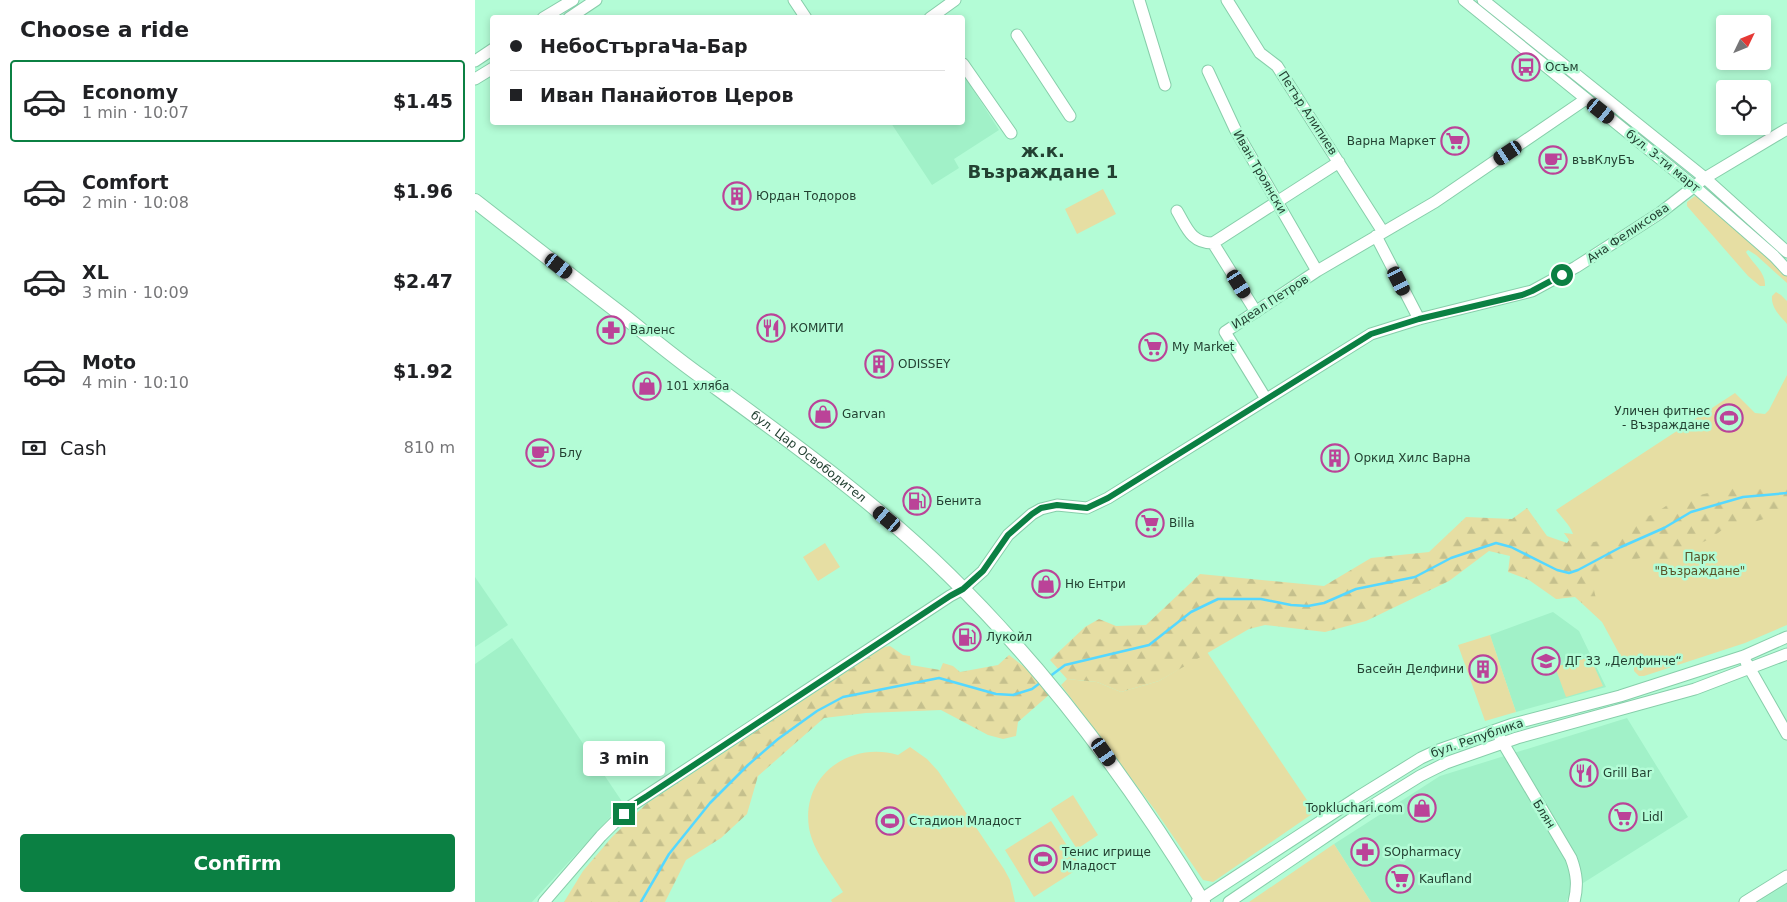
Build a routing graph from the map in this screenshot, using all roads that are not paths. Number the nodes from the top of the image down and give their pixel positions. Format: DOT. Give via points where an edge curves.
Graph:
graph roads {
  1 [pos="573,0"];
  2 [pos="596,0"];
  3 [pos="794,0"];
  4 [pos="955,0"];
  5 [pos="1139,0"];
  6 [pos="1227,0"];
  7 [pos="1464,0"];
  8 [pos="1483,0"];
  9 [pos="548,15"];
  10 [pos="574,15"];
  11 [pos="804,15"];
  12 [pos="933,15"];
  13 [pos="1017,34"];
  14 [pos="490,51"];
  15 [pos="475,61"];
  16 [pos="965,67"];
  17 [pos="490,70"];
  18 [pos="1207,71"];
  19 [pos="475,79"];
  20 [pos="1165,85"];
  21 [pos="1586,100"];
  22 [pos="1070,116"];
  23 [pos="1787,129"];
  24 [pos="1011,133"];
  25 [pos="1339,162"];
  26 [pos="1705,178"];
  27 [pos="1695,187"];
  28 [pos="475,201"];
  29 [pos="1277,202"];
  30 [pos="1177,211"];
  31 [pos="1379,234"];
  32 [pos="1213,243"];
  33 [pos="1787,252"];
  34 [pos="1787,270"];
  35 [pos="1317,271"];
  36 [pos="1256,312"];
  37 [pos="1419,319"];
  38 [pos="1266,399"];
  39 [pos="963,589"];
  40 [pos="1787,637"];
  41 [pos="1787,654"];
  42 [pos="1744,656"];
  43 [pos="1749,669"];
  44 [pos="1496,730"];
  45 [pos="1787,734"];
  46 [pos="1503,744"];
  47 [pos="1787,876"];
  48 [pos="1201,901"];
  49 [pos="544,902"];
  50 [pos="1229,902"];
  51 [pos="1574,902"];
  52 [pos="1745,902"];
  1 -- 9 [label="street"];
  2 -- 10 [label="street"];
  3 -- 11 [label="street"];
  4 -- 12 [label="street"];
  5 -- 20 [label="street"];
  6 -- 25 [label="street, Петър Алипиев" via="1260,53 1277,66"];
  7 -- 21 [label="street, бул. 3-ти март"];
  8 -- 26 [label="street, бул. 3-ти март"];
  13 -- 22 [label="street"];
  14 -- 15 [label="street"];
  16 -- 24 [label="street"];
  17 -- 19 [label="street"];
  18 -- 29 [label="street, Иван Троянски" via="1235,129"];
  21 -- 27 [label="street, бул. 3-ти март"];
  21 -- 31 [label="street, Идеал Петров" via="1435,202"];
  23 -- 26 [label="street, Ана Феликсова"];
  25 -- 29 [label="street"];
  25 -- 31 [label="street, Петър Алипиев"];
  26 -- 27 [label="street, Ана Феликсова"];
  26 -- 33 [label="street, бул. 3-ти март"];
  27 -- 34 [label="street, бул. 3-ти март"];
  27 -- 37 [label="street, Ана Феликсова" via="1576,267 1532,291"];
  28 -- 39 [label="main road, бул. Цар Освободител" via="875,509"];
  29 -- 32 [label="street"];
  29 -- 35 [label="street, Иван Троянски"];
  30 -- 32 [label="street" via="1193,238"];
  31 -- 35 [label="street, Идеал Петров"];
  31 -- 37 [label="street, Петър Алипиев"];
  32 -- 36 [label="street"];
  35 -- 36 [label="street, Идеал Петров"];
  36 -- 38 [label="street, Идеал Петров" via="1225,332"];
  37 -- 38 [label="street, Ана Феликсова" via="1371,334"];
  38 -- 39 [label="street, Ана Феликсова" via="1108,498 1087,508 1057,505 1041,508 1008,535 983,571"];
  39 -- 48 [label="main road, бул. Цар Освободител" via="1038,670 1089,732 1139,802"];
  39 -- 49 [label="street, Ана Феликсова" via="631,806"];
  40 -- 42 [label="street, бул. Република"];
  41 -- 43 [label="street, бул. Република"];
  42 -- 43 [label="street"];
  42 -- 44 [label="street, бул. Република" via="1619,696"];
  43 -- 45 [label="street"];
  43 -- 46 [label="street, бул. Република" via="1695,689"];
  44 -- 46 [label="street, Блян"];
  44 -- 48 [label="street, бул. Република" via="1421,758"];
  46 -- 50 [label="street, бул. Република" via="1446,763 1419,776"];
  46 -- 51 [label="street, Блян" via="1571,858 1577,875"];
  47 -- 52 [label="street"];
}
